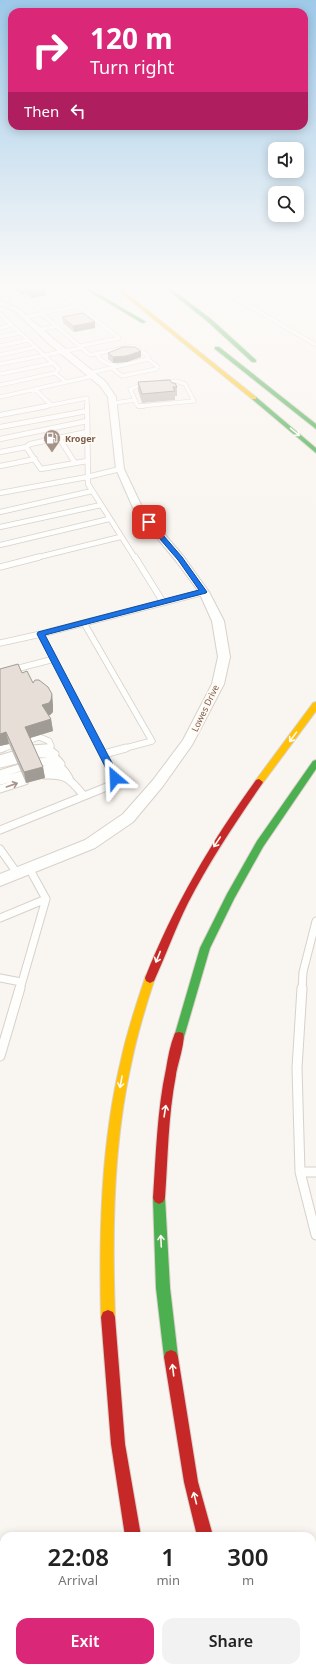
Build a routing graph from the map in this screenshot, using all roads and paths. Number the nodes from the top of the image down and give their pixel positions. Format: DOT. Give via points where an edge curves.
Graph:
graph roads {
  1 [pos="49,364"];
  2 [pos="55,364"];
  3 [pos="79,364"];
  4 [pos="99,364"];
  5 [pos="126,364"];
  6 [pos="155,364"];
  7 [pos="205,364"];
  8 [pos="212,364"];
  9 [pos="237,364"];
  10 [pos="112,368"];
  11 [pos="106,369"];
  12 [pos="55,373"];
  13 [pos="0,374"];
  14 [pos="91,374"];
  15 [pos="66,382"];
  16 [pos="0,385"];
  17 [pos="282,387"];
  18 [pos="35,389"];
  19 [pos="0,397"];
  20 [pos="135,400"];
  21 [pos="114,403"];
  22 [pos="51,405"];
  23 [pos="87,411"];
  24 [pos="0,414"];
  25 [pos="273,414"];
  26 [pos="316,420"];
  27 [pos="87,421"];
  28 [pos="0,427"];
  29 [pos="316,427"];
  30 [pos="87,432"];
  31 [pos="59,438"];
  32 [pos="0,439"];
  33 [pos="26,447"];
  34 [pos="316,451"];
  35 [pos="0,452"];
  36 [pos="34,459"];
  37 [pos="87,461"];
  38 [pos="75,463"];
  39 [pos="0,466"];
  40 [pos="120,469"];
  41 [pos="88,477"];
  42 [pos="92,491"];
  43 [pos="0,494"];
  44 [pos="101,505"];
  45 [pos="0,512"];
  46 [pos="109,519"];
  47 [pos="0,527"];
  48 [pos="120,537"];
  49 [pos="0,545"];
  50 [pos="0,560"];
  51 [pos="2,567"];
  52 [pos="204,592"];
  53 [pos="164,602"];
  54 [pos="84,623"];
  55 [pos="41,634"];
  56 [pos="0,643"];
  57 [pos="54,659"];
  58 [pos="0,673"];
  59 [pos="316,705"];
  60 [pos="0,749"];
  61 [pos="13,753"];
  62 [pos="0,754"];
  63 [pos="104,754"];
  64 [pos="56,755"];
  65 [pos="0,759"];
  66 [pos="38,762"];
  67 [pos="316,763"];
  68 [pos="0,764"];
  69 [pos="63,768"];
  70 [pos="42,772"];
  71 [pos="0,774"];
  72 [pos="22,774"];
  73 [pos="69,778"];
  74 [pos="0,782"];
  75 [pos="0,789"];
  76 [pos="84,796"];
  77 [pos="0,830"];
  78 [pos="0,849"];
  79 [pos="29,868"];
  80 [pos="17,873"];
  81 [pos="0,880"];
  82 [pos="46,899"];
  83 [pos="0,918"];
  84 [pos="316,923"];
  85 [pos="0,978"];
  86 [pos="21,982"];
  87 [pos="0,1056"];
  88 [pos="300,1172"];
  89 [pos="316,1172"];
  90 [pos="316,1235"];
  91 [pos="132,1532"];
  92 [pos="204,1532"];
  1 -- 13 [label="lane"];
  2 -- 12 [label="lane" via="59,369"];
  3 -- 14 [label="street, Lowes Drive"];
  4 -- 11 [label="lane"];
  5 -- 10 [label="lane"];
  6 -- 10 [label="lane" via="158,367 156,369 125,376"];
  7 -- 25 [label="highway"];
  8 -- 25 [label="highway"];
  9 -- 29 [label="highway"];
  10 -- 11 [label="lane"];
  11 -- 14 [label="lane"];
  12 -- 15 [label="lane"];
  12 -- 16 [label="lane"];
  14 -- 15 [label="lane"];
  14 -- 21 [label="street, Lowes Drive" via="103,384"];
  15 -- 18 [label="lane"];
  17 -- 26 [label="highway"];
  18 -- 19 [label="lane"];
  18 -- 22 [label="lane"];
  20 -- 20 [label="lane" via="140,406 194,401 185,384 176,381 142,384 130,389"];
  20 -- 21 [label="lane"];
  21 -- 40 [label="street, Lowes Drive"];
  22 -- 23 [label="lane" via="87,398"];
  22 -- 24 [label="lane"];
  23 -- 27 [label="lane"];
  23 -- 28 [label="lane"];
  25 -- 34 [label="highway, one-way"];
  27 -- 30 [label="lane"];
  27 -- 32 [label="lane"];
  30 -- 31 [label="lane"];
  30 -- 37 [label="lane"];
  31 -- 33 [label="lane"];
  31 -- 38 [label="lane"];
  33 -- 35 [label="lane"];
  33 -- 36 [label="lane"];
  36 -- 38 [label="lane" via="44,470"];
  36 -- 39 [label="lane"];
  37 -- 38 [label="lane"];
  37 -- 41 [label="lane"];
  40 -- 41 [label="lane"];
  40 -- 52 [label="street, Lowes Drive" via="139,510"];
  41 -- 42 [label="lane"];
  41 -- 43 [label="lane"];
  42 -- 44 [label="lane"];
  42 -- 45 [label="lane"];
  44 -- 46 [label="lane"];
  44 -- 47 [label="lane"];
  46 -- 48 [label="lane"];
  46 -- 49 [label="lane"];
  48 -- 51 [label="lane"];
  48 -- 53 [label="lane"];
  50 -- 51 [label="lane"];
  52 -- 53 [label="lane"];
  52 -- 79 [label="street, Lowes Drive" via="218,621 224,657 218,684 188,742 128,818 90,844"];
  53 -- 54 [label="lane"];
  54 -- 55 [label="lane"];
  54 -- 63 [label="lane" via="152,741"];
  55 -- 56 [label="lane"];
  55 -- 57 [label="lane"];
  57 -- 58 [label="lane"];
  57 -- 63 [label="lane"];
  59 -- 91 [label="highway, one-way" via="214,846 185,897 149,979 134,1022 121,1080 112,1142 107,1304 113,1393"];
  60 -- 61 [label="lane"];
  61 -- 62 [label="lane"];
  61 -- 65 [label="lane"];
  61 -- 68 [label="lane"];
  63 -- 76 [label="lane" via="115,778 109,786"];
  64 -- 64 [label="lane" via="45,753 31,747 45,744 51,746"];
  64 -- 69 [label="lane"];
  66 -- 69 [label="lane" via="50,760"];
  92 -- 67 [label="highway, one-way" via="191,1482 175,1388 163,1288 159,1207 165,1111 173,1057 205,948 260,844"];
  69 -- 73 [label="lane"];
  70 -- 73 [label="lane"];
  71 -- 72 [label="lane"];
  72 -- 74 [label="lane"];
  75 -- 72 [label="lane, one-way"];
  73 -- 76 [label="lane"];
  76 -- 77 [label="lane"];
  78 -- 80 [label="lane"];
  79 -- 80 [label="street, Lowes Drive"];
  79 -- 82 [label="lane"];
  80 -- 81 [label="street, Lowes Drive"];
  82 -- 83 [label="lane"];
  82 -- 86 [label="lane"];
  84 -- 88 [label="lane" via="303,972 298,1068"];
  85 -- 86 [label="lane"];
  86 -- 87 [label="lane"];
  88 -- 89 [label="lane"];
  88 -- 90 [label="lane"];
}
